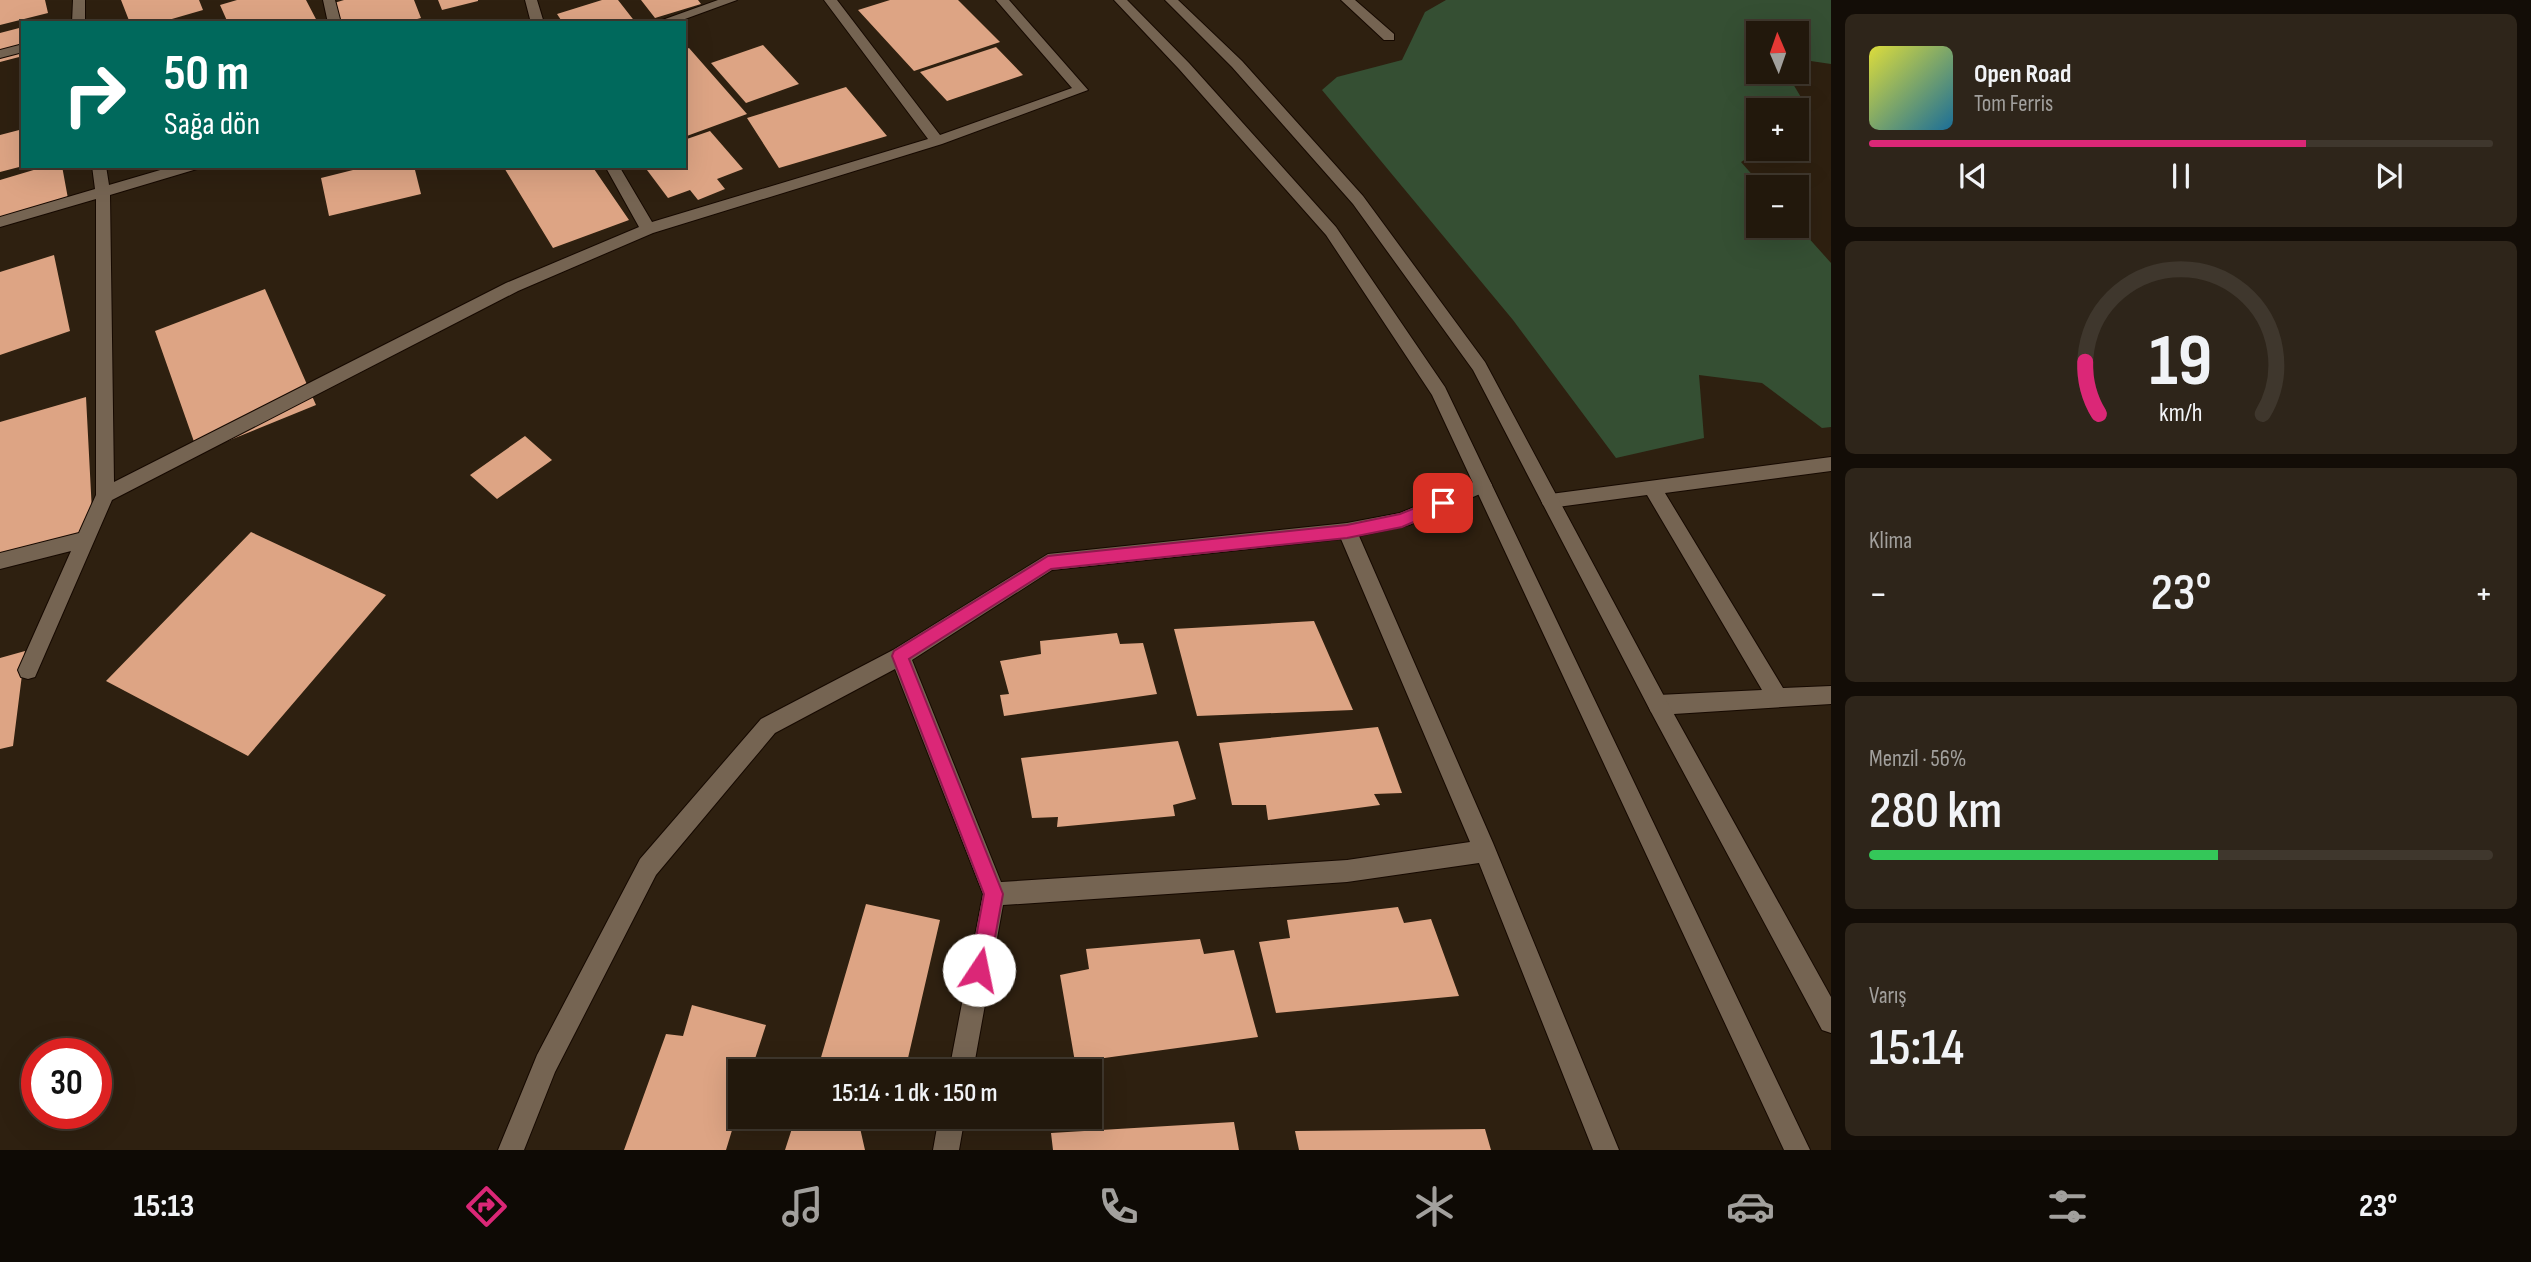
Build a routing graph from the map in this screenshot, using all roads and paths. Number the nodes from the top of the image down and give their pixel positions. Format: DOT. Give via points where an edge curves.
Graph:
graph roads {
  1 [pos="79,0"];
  2 [pos="329,0"];
  3 [pos="531,0"];
  4 [pos="731,0"];
  5 [pos="830,0"];
  6 [pos="1002,0"];
  7 [pos="1120,0"];
  8 [pos="1171,0"];
  9 [pos="1347,0"];
  10 [pos="78,21"];
  11 [pos="334,21"];
  12 [pos="537,21"];
  13 [pos="666,21"];
  14 [pos="1389,37"];
  15 [pos="21,49"];
  16 [pos="0,54"];
  17 [pos="937,141"];
  18 [pos="99,168"];
  19 [pos="184,168"];
  20 [pos="613,168"];
  21 [pos="103,192"];
  22 [pos="0,222"];
  23 [pos="648,229"];
  24 [pos="1831,464"];
  25 [pos="1483,485"];
  26 [pos="1651,487"];
  27 [pos="105,495"];
  28 [pos="1550,500"];
  29 [pos="1347,531"];
  30 [pos="84,540"];
  31 [pos="0,561"];
  32 [pos="900,656"];
  33 [pos="28,670"];
  34 [pos="1831,695"];
  35 [pos="1779,698"];
  36 [pos="1658,705"];
  37 [pos="1485,851"];
  38 [pos="994,894"];
  39 [pos="1831,1021"];
  40 [pos="963,1059"];
  41 [pos="950,1129"];
  42 [pos="511,1150"];
  43 [pos="946,1150"];
  44 [pos="1606,1150"];
  45 [pos="1797,1150"];
  1 -- 10 [label="street"];
  2 -- 11 [label="street"];
  3 -- 12 [label="street"];
  4 -- 13 [label="street"];
  5 -- 17 [label="street"];
  6 -- 17 [label="street" via="1081,90"];
  7 -- 25 [label="street" via="1331,231 1439,392"];
  8 -- 28 [label="street" via="1237,64 1358,200 1479,366"];
  9 -- 14 [label="street"];
  15 -- 16 [label="street"];
  17 -- 23 [label="street"];
  18 -- 21 [label="street"];
  19 -- 21 [label="street"];
  20 -- 23 [label="street"];
  21 -- 22 [label="street"];
  21 -- 27 [label="street"];
  23 -- 27 [label="street" via="512,287"];
  24 -- 26 [label="street"];
  25 -- 29 [label="street" via="1402,520"];
  25 -- 45 [label="street"];
  26 -- 28 [label="street"];
  26 -- 35 [label="street"];
  27 -- 30 [label="street"];
  28 -- 36 [label="street"];
  29 -- 32 [label="street" via="1048,562"];
  29 -- 37 [label="street"];
  30 -- 31 [label="street"];
  30 -- 33 [label="street"];
  32 -- 38 [label="street"];
  32 -- 42 [label="street" via="768,726 648,867 547,1064"];
  34 -- 35 [label="street"];
  35 -- 36 [label="street"];
  36 -- 39 [label="street"];
  37 -- 38 [label="street" via="1348,871"];
  37 -- 44 [label="street"];
  38 -- 40 [label="street"];
  41 -- 43 [label="street"];
}
